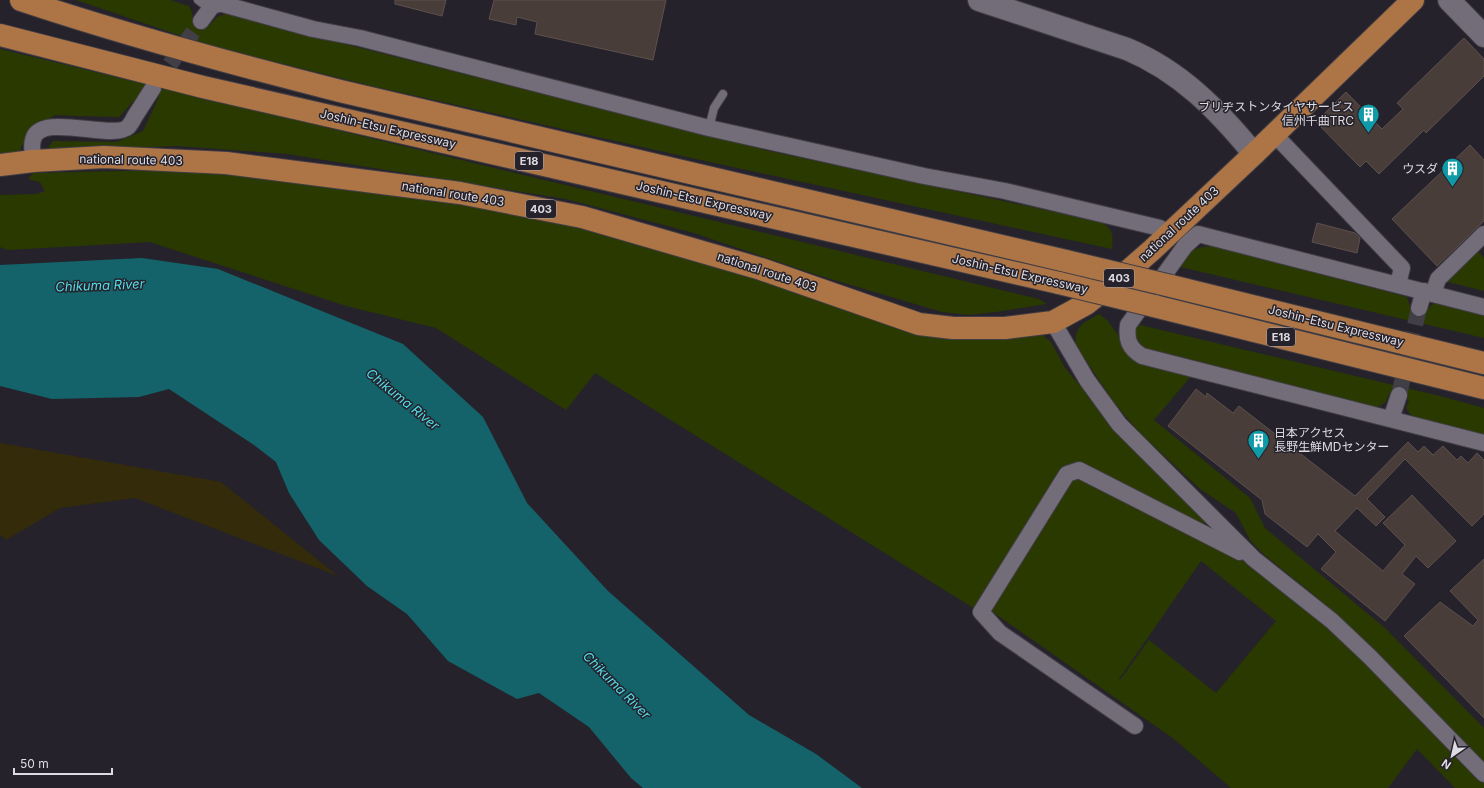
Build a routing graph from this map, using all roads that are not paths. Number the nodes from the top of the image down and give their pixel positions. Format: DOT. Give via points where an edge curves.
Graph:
graph roads {
  1 [pos="979,0"];
  2 [pos="1413,0"];
  3 [pos="1449,0"];
  4 [pos="24,1"];
  5 [pos="208,6"];
  6 [pos="0,36"];
  7 [pos="1484,36"];
  8 [pos="153,88"];
  9 [pos="723,94"];
  10 [pos="709,128"];
  11 [pos="1274,134"];
  12 [pos="1254,154"];
  13 [pos="33,161"];
  14 [pos="0,165"];
  15 [pos="1160,228"];
  16 [pos="1484,234"];
  17 [pos="1398,284"];
  18 [pos="1428,292"];
  19 [pos="1484,307"];
  20 [pos="1419,308"];
  21 [pos="1053,322"];
  22 [pos="1484,362"];
  23 [pos="1408,369"];
  24 [pos="1484,388"];
  25 [pos="1484,392"];
  26 [pos="1399,395"];
  27 [pos="1392,419"];
  28 [pos="1484,443"];
  29 [pos="1254,559"];
  30 [pos="1135,726"];
  31 [pos="1484,774"];
  1 -- 12 [label="street" via="1127,49 1155,62 1194,90"];
  2 -- 11 [label="highway, national route 403 / 403"];
  3 -- 7 [label="street"];
  4 -- 22 [label="highway, Joshin-Etsu Expressway / E18, bridge" via="129,35 325,88 1066,261"];
  5 -- 10 [label="street" via="360,38"];
  6 -- 23 [label="highway, Joshin-Etsu Expressway / E18, bridge" via="203,86 1059,283"];
  8 -- 13 [label="street" via="128,127 106,131 65,126 38,132 33,139"];
  9 -- 10 [label="lane" via="714,108"];
  10 -- 15 [label="street" via="924,176 1005,191"];
  11 -- 12 [label="highway, national route 403 / 403"];
  11 -- 17 [label="street" via="1402,268"];
  12 -- 21 [label="highway, national route 403 / 403" via="1152,250 1086,304"];
  13 -- 14 [label="highway, national route 403 / 403"];
  13 -- 21 [label="highway, national route 403 / 403" via="104,157 226,163 460,193 582,217 761,269 919,324 953,328 1005,328"];
  16 -- 18 [label="street"];
  17 -- 18 [label="street"];
  17 -- 27 [label="street" via="1198,234 1185,246 1128,325 1127,334 1133,350 1142,356"];
  18 -- 19 [label="street"];
  18 -- 20 [label="street"];
  21 -- 29 [label="street" via="1087,380 1119,424"];
  23 -- 24 [label="highway, Joshin-Etsu Expressway / E18"];
  23 -- 25 [label="highway, Joshin-Etsu Expressway / E18"];
  26 -- 27 [label="street"];
  27 -- 28 [label="street"];
  29 -- 30 [label="street" via="1087,473 1079,470 1067,474 981,612 1000,633"];
  29 -- 31 [label="street" via="1332,621"];
}
